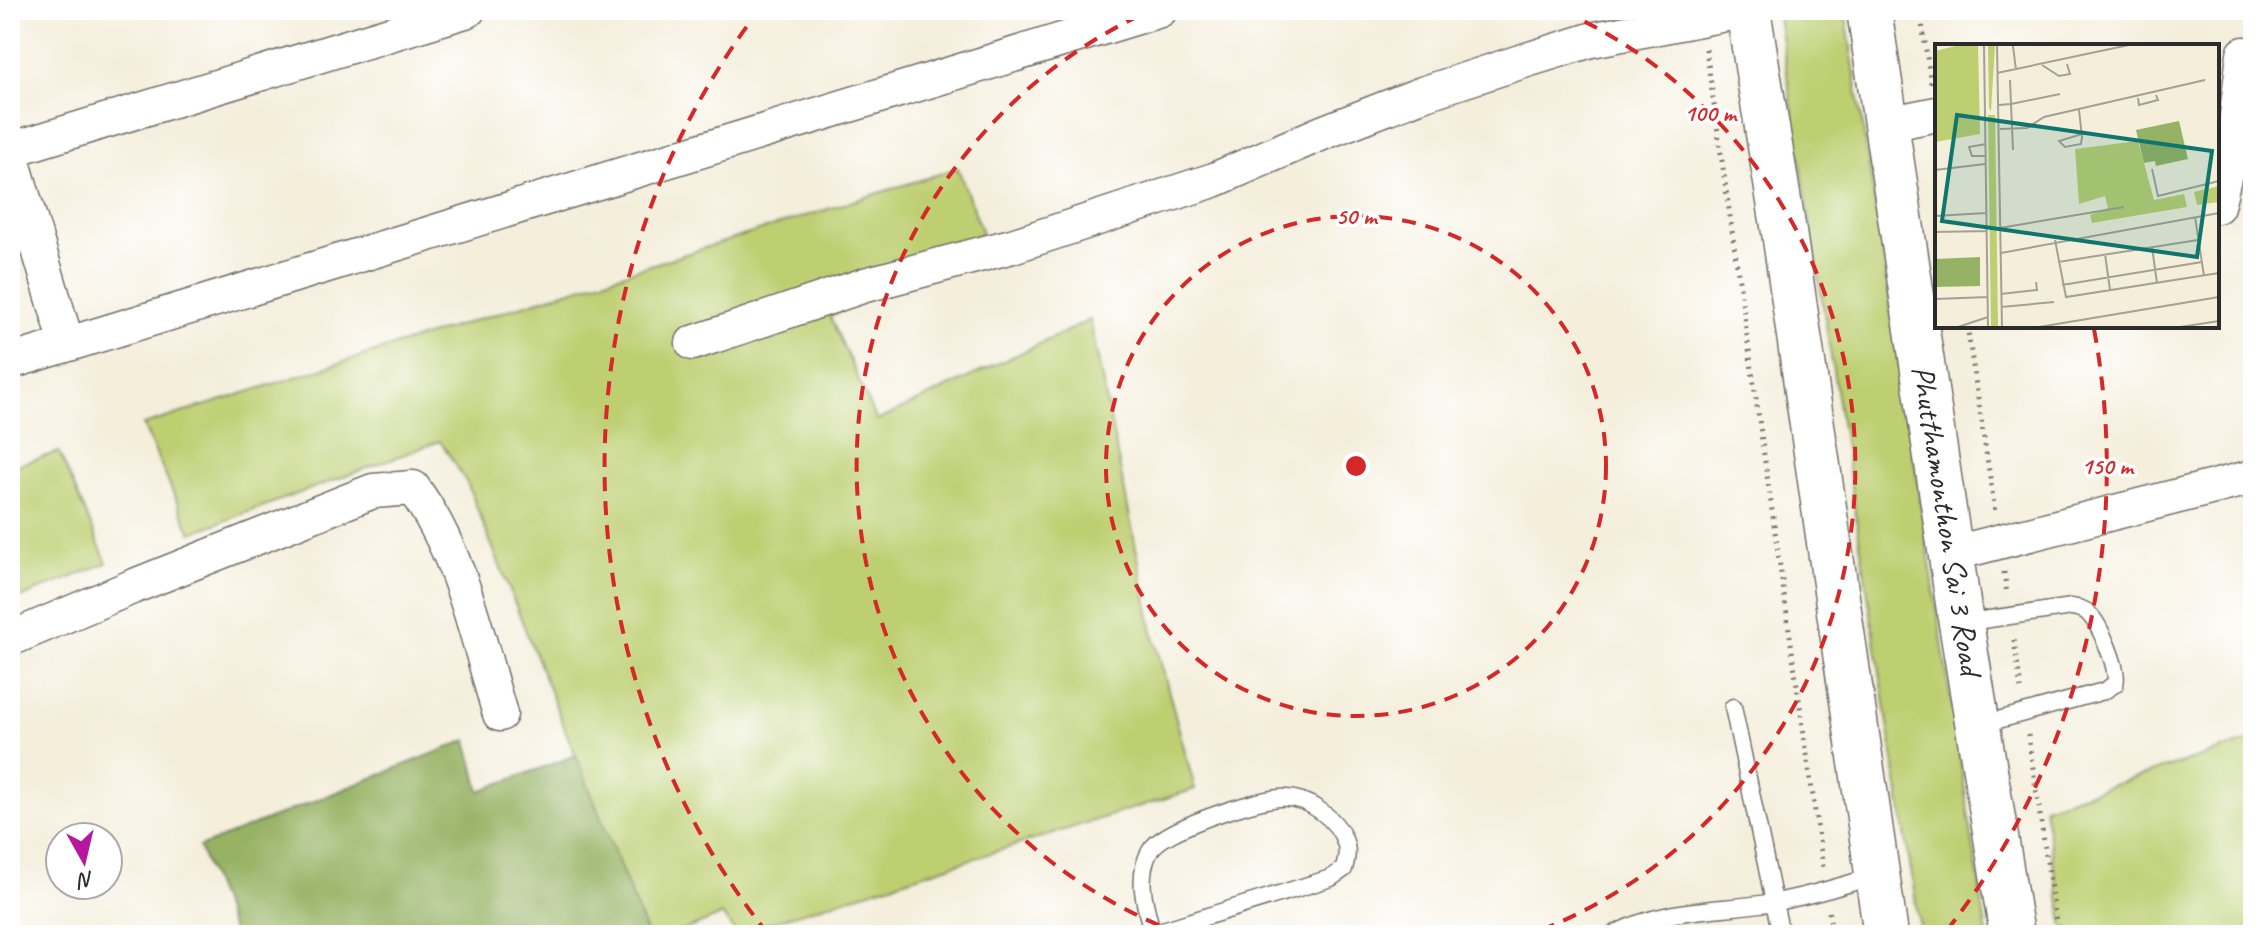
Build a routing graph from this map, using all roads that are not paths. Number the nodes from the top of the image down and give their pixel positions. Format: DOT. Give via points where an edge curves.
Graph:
graph roads {
  1 [pos="468,10"];
  2 [pos="1160,10"];
  3 [pos="1747,10"];
  4 [pos="1869,10"];
  5 [pos="395,20"];
  6 [pos="2238,55"];
  7 [pos="1935,114"];
  8 [pos="1887,124"];
  9 [pos="10,151"];
  10 [pos="2219,198"];
  11 [pos="693,343"];
  12 [pos="67,344"];
  13 [pos="10,362"];
  14 [pos="2253,477"];
  15 [pos="1951,554"];
  16 [pos="1961,623"];
  17 [pos="10,639"];
  18 [pos="1733,707"];
  19 [pos="500,714"];
  20 [pos="1980,725"];
  21 [pos="1877,876"];
  22 [pos="1775,902"];
  23 [pos="1153,934"];
  24 [pos="1612,935"];
  25 [pos="1781,935"];
  26 [pos="1886,935"];
  27 [pos="2012,935"];
  1 -- 5 [label="street"];
  2 -- 12 [label="street"];
  3 -- 11 [label="street" via="1591,40 1517,63 1422,94 1214,180"];
  3 -- 21 [label="main road"];
  4 -- 8 [label="main road, Phutthamonthon Sai 3 Road"];
  5 -- 9 [label="street"];
  6 -- 10 [label="street" via="2235,133"];
  7 -- 8 [label="street"];
  8 -- 15 [label="main road, Phutthamonthon Sai 3 Road"];
  9 -- 12 [label="street"];
  12 -- 13 [label="street"];
  14 -- 15 [label="street"];
  15 -- 16 [label="main road, Phutthamonthon Sai 3 Road"];
  16 -- 20 [label="main road, Phutthamonthon Sai 3 Road"];
  16 -- 20 [label="lane" via="2083,609 2096,624 2116,668 2115,684 2104,691"];
  17 -- 19 [label="street" via="373,491 413,488 457,570"];
  18 -- 22 [label="lane"];
  20 -- 27 [label="main road, Phutthamonthon Sai 3 Road"];
  21 -- 22 [label="lane"];
  21 -- 26 [label="main road"];
  22 -- 24 [label="lane" via="1673,912"];
  22 -- 25 [label="lane"];
  23 -- 23 [label="lane" via="1331,878 1344,869 1346,844 1327,816 1304,801 1281,797 1229,809 1174,831 1151,848 1142,872"];
}
